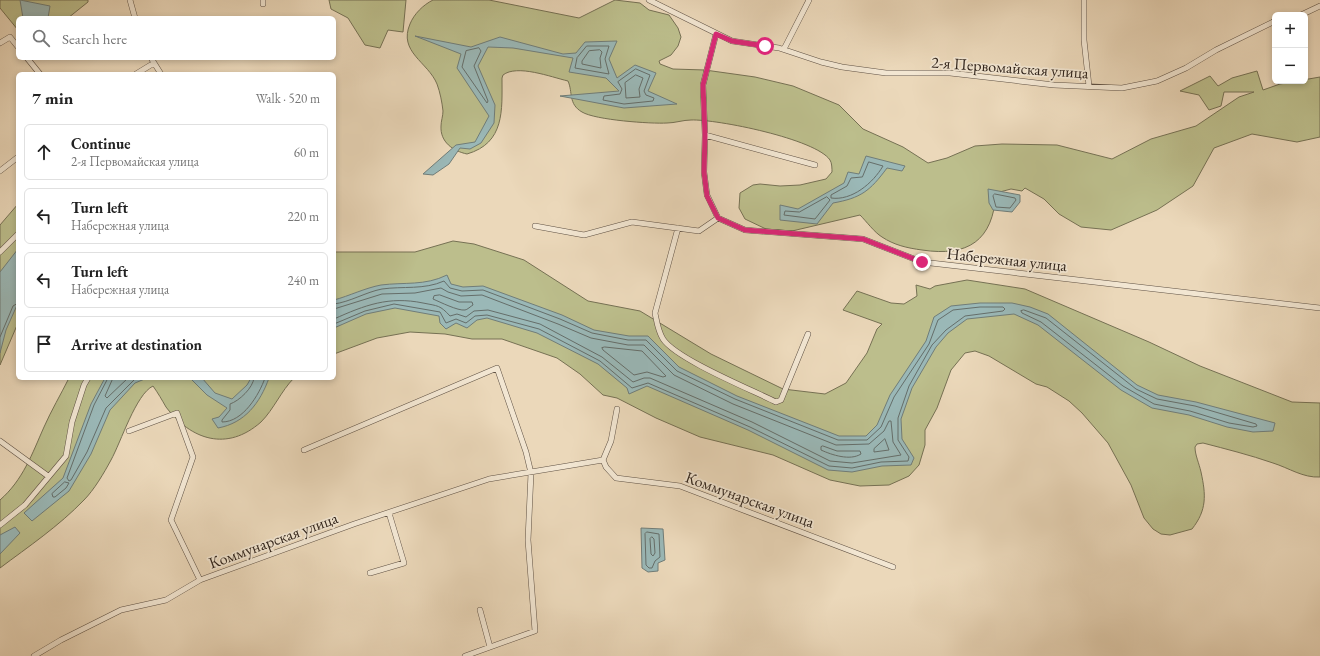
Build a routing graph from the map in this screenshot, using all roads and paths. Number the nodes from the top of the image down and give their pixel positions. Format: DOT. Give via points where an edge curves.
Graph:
graph roads {
  1 [pos="130,0"];
  2 [pos="649,0"];
  3 [pos="809,0"];
  4 [pos="1084,0"];
  5 [pos="1320,6"];
  6 [pos="1307,12"];
  7 [pos="135,16"];
  8 [pos="1272,22"];
  9 [pos="716,34"];
  10 [pos="0,43"];
  11 [pos="16,44"];
  12 [pos="784,49"];
  13 [pos="29,60"];
  14 [pos="152,60"];
  15 [pos="38,72"];
  16 [pos="138,72"];
  17 [pos="160,72"];
  18 [pos="1089,86"];
  19 [pos="705,135"];
  20 [pos="16,159"];
  21 [pos="815,165"];
  22 [pos="0,171"];
  23 [pos="718,218"];
  24 [pos="535,226"];
  25 [pos="678,228"];
  26 [pos="16,236"];
  27 [pos="0,252"];
  28 [pos="1320,308"];
  29 [pos="808,334"];
  30 [pos="87,380"];
  31 [pos="617,409"];
  32 [pos="129,431"];
  33 [pos="0,441"];
  34 [pos="304,450"];
  35 [pos="603,460"];
  36 [pos="530,473"];
  37 [pos="48,476"];
  38 [pos="389,513"];
  39 [pos="0,525"];
  40 [pos="892,567"];
  41 [pos="370,573"];
  42 [pos="200,580"];
  43 [pos="480,610"];
  44 [pos="490,647"];
  45 [pos="34,656"];
  46 [pos="465,656"];
  1 -- 7 [label="street"];
  2 -- 9 [label="street, 2-я Первомайская улица"];
  3 -- 12 [label="street"];
  4 -- 18 [label="street" via="1084,40"];
  5 -- 6 [label="street"];
  8 -- 18 [label="street, 2-я Первомайская улица" via="1157,81 1122,88"];
  9 -- 12 [label="street, 2-я Первомайская улица" via="732,41"];
  9 -- 19 [label="street" via="703,85"];
  10 -- 11 [label="street" via="10,37"];
  12 -- 18 [label="street, 2-я Первомайская улица" via="821,62 865,71 950,73 1054,85"];
  13 -- 15 [label="street"];
  14 -- 16 [label="street"];
  14 -- 17 [label="street"];
  19 -- 21 [label="street"];
  19 -- 23 [label="street" via="704,172 707,196"];
  20 -- 22 [label="street"];
  23 -- 25 [label="street" via="699,231"];
  23 -- 28 [label="street, Набережная улица" via="745,230 863,239 922,262"];
  24 -- 25 [label="street" via="584,235 632,222"];
  25 -- 29 [label="street" via="655,313 664,340 678,354 776,402 781,400"];
  26 -- 27 [label="street"];
  30 -- 37 [label="street" via="72,422 66,456"];
  31 -- 35 [label="street"];
  32 -- 42 [label="street" via="177,413 194,457 171,520"];
  33 -- 37 [label="street"];
  34 -- 36 [label="street" via="498,368 526,452"];
  35 -- 36 [label="street, Коммунарская улица"];
  35 -- 40 [label="street, Коммунарская улица" via="616,478 680,486"];
  36 -- 38 [label="street, Коммунарская улица" via="489,479"];
  36 -- 44 [label="street" via="528,540 535,630"];
  37 -- 39 [label="street" via="26,505"];
  38 -- 41 [label="street" via="404,563"];
  38 -- 42 [label="street, Коммунарская улица"];
  42 -- 45 [label="street, Коммунарская улица" via="166,600 121,610"];
  43 -- 44 [label="street"];
  44 -- 46 [label="street"];
}
